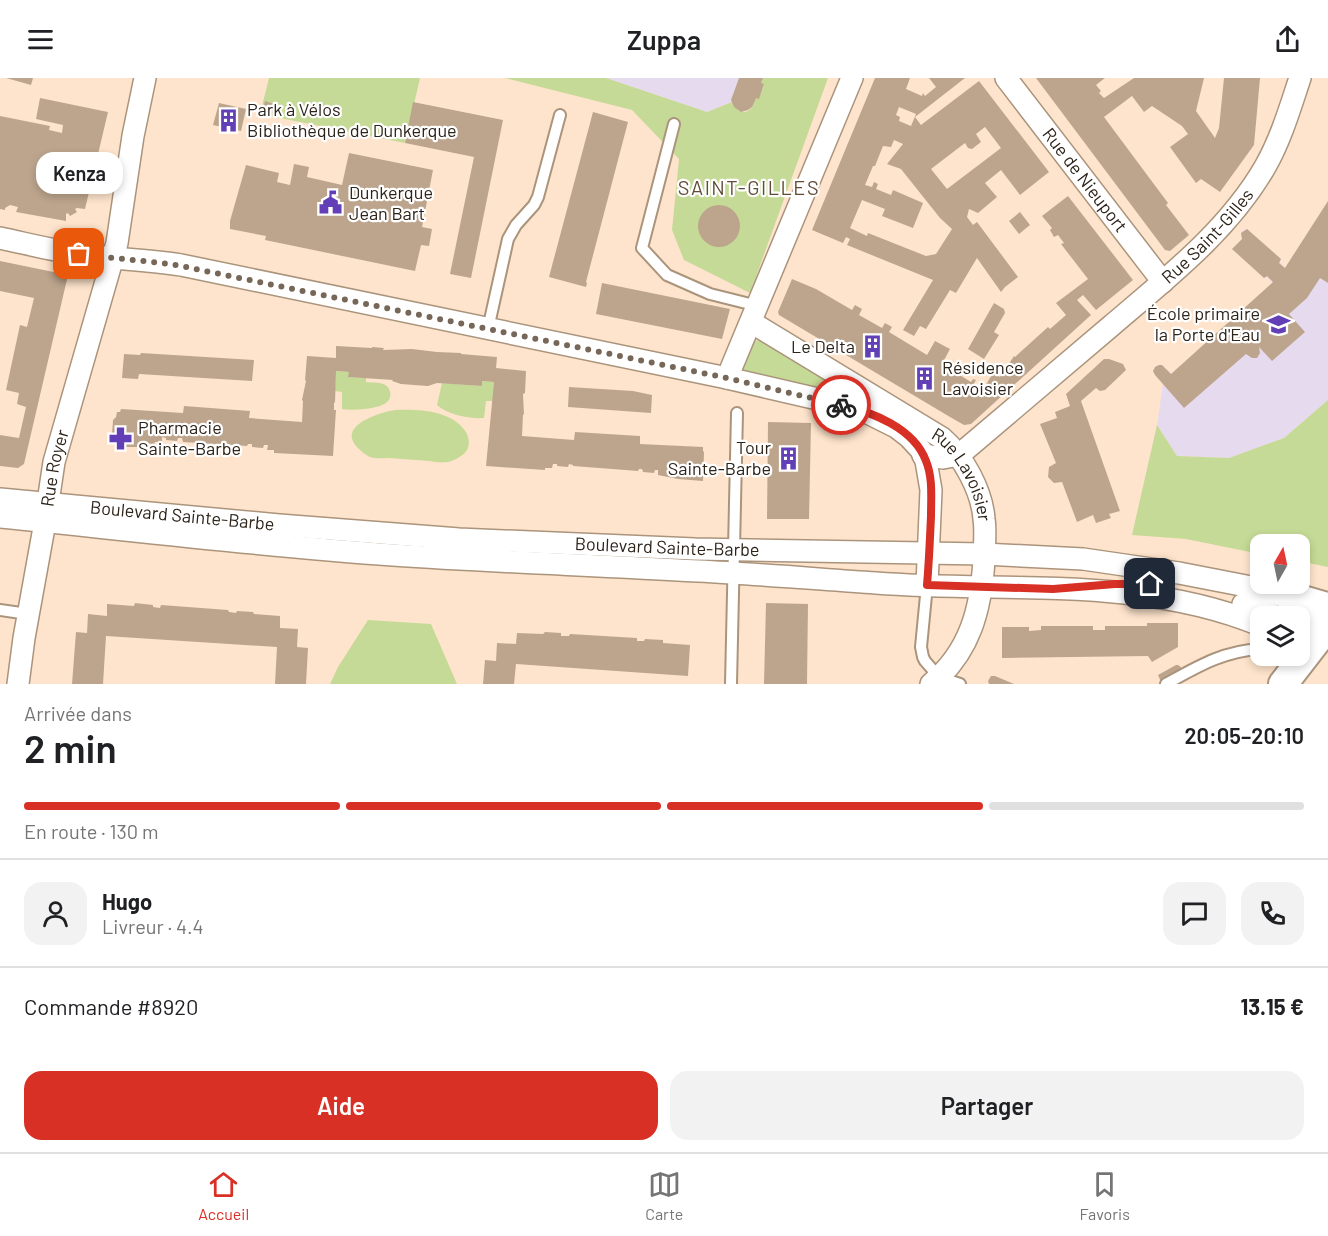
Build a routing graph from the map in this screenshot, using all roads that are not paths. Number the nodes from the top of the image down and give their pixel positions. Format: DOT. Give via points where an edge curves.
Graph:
graph roads {
  1 [pos="145,78"];
  2 [pos="852,78"];
  3 [pos="1006,78"];
  4 [pos="1300,78"];
  5 [pos="560,115"];
  6 [pos="674,124"];
  7 [pos="0,238"];
  8 [pos="112,258"];
  9 [pos="1163,282"];
  10 [pos="754,314"];
  11 [pos="488,329"];
  12 [pos="727,378"];
  13 [pos="737,413"];
  14 [pos="923,455"];
  15 [pos="958,455"];
  16 [pos="0,499"];
  17 [pos="46,512"];
  18 [pos="0,516"];
  19 [pos="734,550"];
  20 [pos="929,553"];
  21 [pos="984,554"];
  22 [pos="1042,556"];
  23 [pos="734,573"];
  24 [pos="1250,577"];
  25 [pos="927,585"];
  26 [pos="982,586"];
  27 [pos="1053,589"];
  28 [pos="1310,593"];
  29 [pos="1328,598"];
  30 [pos="1250,606"];
  31 [pos="0,610"];
  32 [pos="1328,613"];
  33 [pos="28,614"];
  34 [pos="1328,618"];
  35 [pos="1310,621"];
  36 [pos="1250,622"];
  37 [pos="1313,642"];
  38 [pos="1250,650"];
  39 [pos="935,681"];
  40 [pos="18,684"];
  41 [pos="731,684"];
  42 [pos="960,684"];
  43 [pos="1166,684"];
  44 [pos="1283,684"];
  1 -- 8 [label="street, Rue Royer"];
  2 -- 10 [label="street"];
  3 -- 9 [label="street, Rue de Nieuport"];
  4 -- 9 [label="street, Rue Saint-Gilles" via="1282,133 1256,182 1206,242"];
  5 -- 11 [label="lane" via="538,197 508,239"];
  6 -- 10 [label="lane" via="642,248 667,275"];
  7 -- 8 [label="street"];
  8 -- 11 [label="street" via="181,266"];
  8 -- 17 [label="street, Rue Royer" via="57,451"];
  9 -- 15 [label="street, Rue Saint-Gilles"];
  10 -- 12 [label="street"];
  10 -- 15 [label="street, Rue Lavoisier" via="937,435"];
  11 -- 12 [label="street"];
  12 -- 14 [label="street" via="863,411 902,431"];
  13 -- 19 [label="lane"];
  14 -- 15 [label="street"];
  14 -- 20 [label="street" via="931,490"];
  15 -- 21 [label="street, Rue Lavoisier" via="982,507"];
  16 -- 17 [label="street, Boulevard Sainte-Barbe"];
  17 -- 18 [label="street, Boulevard Sainte-Barbe"];
  17 -- 19 [label="street, Boulevard Sainte-Barbe" via="187,516 536,543"];
  17 -- 23 [label="street, Boulevard Sainte-Barbe" via="390,555"];
  17 -- 33 [label="street, Rue Royer"];
  19 -- 20 [label="street, Boulevard Sainte-Barbe"];
  19 -- 23 [label="lane"];
  20 -- 21 [label="street, Boulevard Sainte-Barbe"];
  20 -- 25 [label="street"];
  21 -- 22 [label="street, Boulevard Sainte-Barbe"];
  21 -- 26 [label="street, Rue Lavoisier"];
  22 -- 24 [label="lane" via="1138,559"];
  22 -- 32 [label="street, Boulevard Sainte-Barbe" via="1103,561 1220,581 1267,591"];
  23 -- 25 [label="street, Boulevard Sainte-Barbe"];
  23 -- 41 [label="lane"];
  25 -- 26 [label="street, Boulevard Sainte-Barbe"];
  25 -- 39 [label="lane" via="921,652"];
  26 -- 27 [label="street, Boulevard Sainte-Barbe"];
  26 -- 39 [label="street, Rue Lavoisier" via="967,638"];
  27 -- 30 [label="street, Boulevard Sainte-Barbe" via="1115,584 1174,586 1208,592"];
  27 -- 36 [label="street, Boulevard Sainte-Barbe" via="1168,599"];
  28 -- 29 [label="lane"];
  31 -- 33 [label="lane"];
  33 -- 40 [label="street, Rue Royer"];
  34 -- 35 [label="street"];
  37 -- 44 [label="main road"];
  38 -- 43 [label="lane" via="1220,656"];
  39 -- 42 [label="lane"];
}
